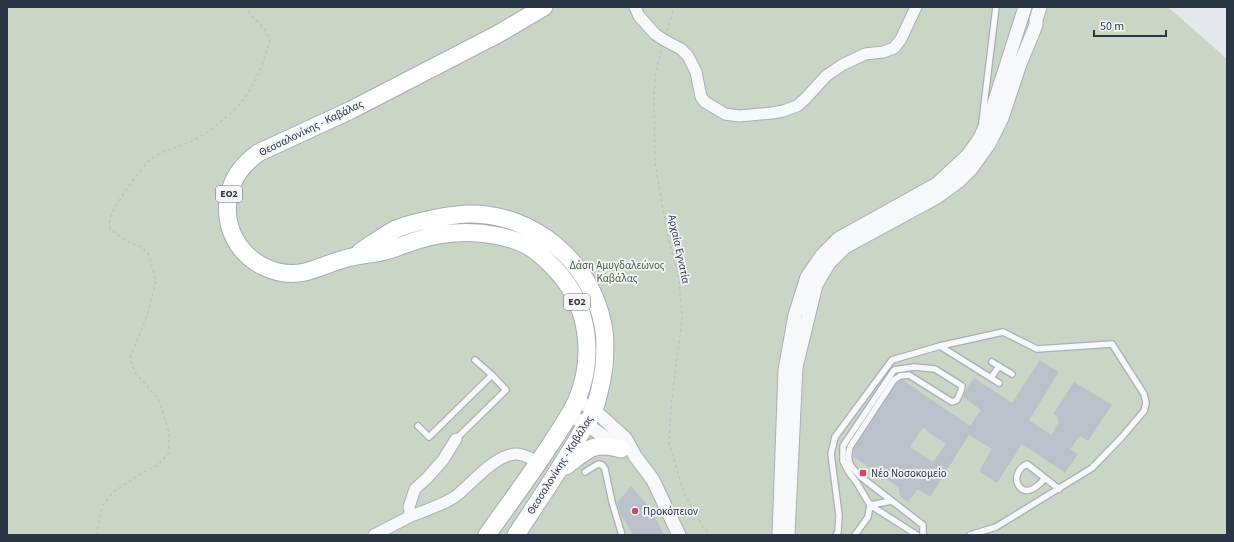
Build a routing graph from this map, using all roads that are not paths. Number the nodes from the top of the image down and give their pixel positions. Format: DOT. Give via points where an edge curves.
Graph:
graph roads {
  1 [pos="544,7"];
  2 [pos="635,7"];
  3 [pos="916,7"];
  4 [pos="996,7"];
  5 [pos="1025,7"];
  6 [pos="1040,7"];
  7 [pos="1047,7"];
  8 [pos="1036,25"];
  9 [pos="981,137"];
  10 [pos="351,257"];
  11 [pos="940,346"];
  12 [pos="474,360"];
  13 [pos="992,362"];
  14 [pos="999,366"];
  15 [pos="1012,374"];
  16 [pos="492,375"];
  17 [pos="991,378"];
  18 [pos="999,383"];
  19 [pos="577,400"];
  20 [pos="569,415"];
  21 [pos="590,417"];
  22 [pos="418,426"];
  23 [pos="456,439"];
  24 [pos="628,453"];
  25 [pos="538,462"];
  26 [pos="585,472"];
  27 [pos="555,476"];
  28 [pos="861,477"];
  29 [pos="1045,478"];
  30 [pos="857,482"];
  31 [pos="1059,489"];
  32 [pos="892,501"];
  33 [pos="870,505"];
  34 [pos="780,510"];
  35 [pos="411,516"];
  36 [pos="374,535"];
  37 [pos="487,535"];
  38 [pos="516,535"];
  39 [pos="622,535"];
  40 [pos="679,535"];
  41 [pos="773,535"];
  42 [pos="779,535"];
  43 [pos="788,535"];
  44 [pos="836,535"];
  45 [pos="855,535"];
  46 [pos="917,535"];
  47 [pos="923,535"];
  48 [pos="970,535"];
  1 -- 10 [label="main road, Θεσσαλονίκης - Καβάλας / ΕΟ2" via="498,34 351,110 258,153 241,169 230,190 227,212 234,237 252,259 270,269 291,273 305,272"];
  2 -- 3 [label="street" via="645,23 688,56 696,72 701,98 710,106 732,116 788,109 801,103 826,76 842,65 865,54 894,48"];
  4 -- 9 [label="lane"];
  5 -- 9 [label="street"];
  6 -- 8 [label="street"];
  7 -- 8 [label="street"];
  8 -- 43 [label="street" via="1000,123 971,169 937,197 845,247 828,263 816,285 796,367"];
  9 -- 34 [label="street" via="962,162 937,184 838,239 822,255 807,277 785,370"];
  10 -- 19 [label="main road, Θεσσαλονίκης - Καβάλας / ΕΟ2" via="386,251 419,240 454,233 505,237 536,250 566,283 582,314 587,346"];
  10 -- 21 [label="main road, Θεσσαλονίκης - Καβάλας / ΕΟ2" via="396,229 466,214 487,214 505,218 534,230 552,242 573,262 589,287 604,326 604,368"];
  11 -- 17 [label="lane"];
  11 -- 31 [label="lane" via="1003,332 1037,349 1112,344 1144,394 1144,411 1092,468"];
  11 -- 44 [label="lane" via="892,360 836,437 830,454 838,515"];
  12 -- 16 [label="lane"];
  13 -- 14 [label="lane"];
  14 -- 15 [label="lane"];
  14 -- 17 [label="lane"];
  16 -- 22 [label="lane" via="428,437"];
  16 -- 23 [label="lane" via="506,390"];
  17 -- 18 [label="lane"];
  19 -- 20 [label="main road, Θεσσαλονίκης - Καβάλας / ΕΟ2"];
  19 -- 21 [label="street"];
  20 -- 21 [label="street"];
  20 -- 25 [label="main road, Θεσσαλονίκης - Καβάλας / ΕΟ2"];
  21 -- 24 [label="street"];
  21 -- 27 [label="main road, Θεσσαλονίκης - Καβάλας / ΕΟ2"];
  23 -- 35 [label="street" via="443,460 415,489 409,507"];
  24 -- 27 [label="main road" via="609,446 595,446"];
  24 -- 40 [label="street" via="653,480"];
  25 -- 35 [label="street" via="522,455 505,456 455,496"];
  25 -- 37 [label="main road, Θεσσαλονίκης - Καβάλας / ΕΟ2"];
  26 -- 39 [label="lane" via="598,464 605,469"];
  27 -- 38 [label="main road, Θεσσαλονίκης - Καβάλας / ΕΟ2"];
  28 -- 30 [label="lane"];
  28 -- 30 [label="lane" via="852,468 848,457 850,447 894,380 909,375 952,402 957,400 962,386 935,369 914,366 894,370 842,446 843,461"];
  28 -- 32 [label="lane"];
  29 -- 29 [label="lane" via="1027,464 1017,474 1016,482 1023,490 1028,490 1036,487"];
  29 -- 31 [label="lane"];
  30 -- 33 [label="lane"];
  31 -- 48 [label="lane" via="996,527"];
  32 -- 33 [label="lane"];
  32 -- 47 [label="lane" via="923,525"];
  33 -- 45 [label="lane" via="868,517"];
  33 -- 46 [label="lane"];
  34 -- 41 [label="street"];
  34 -- 42 [label="street"];
  35 -- 36 [label="street"];
}
